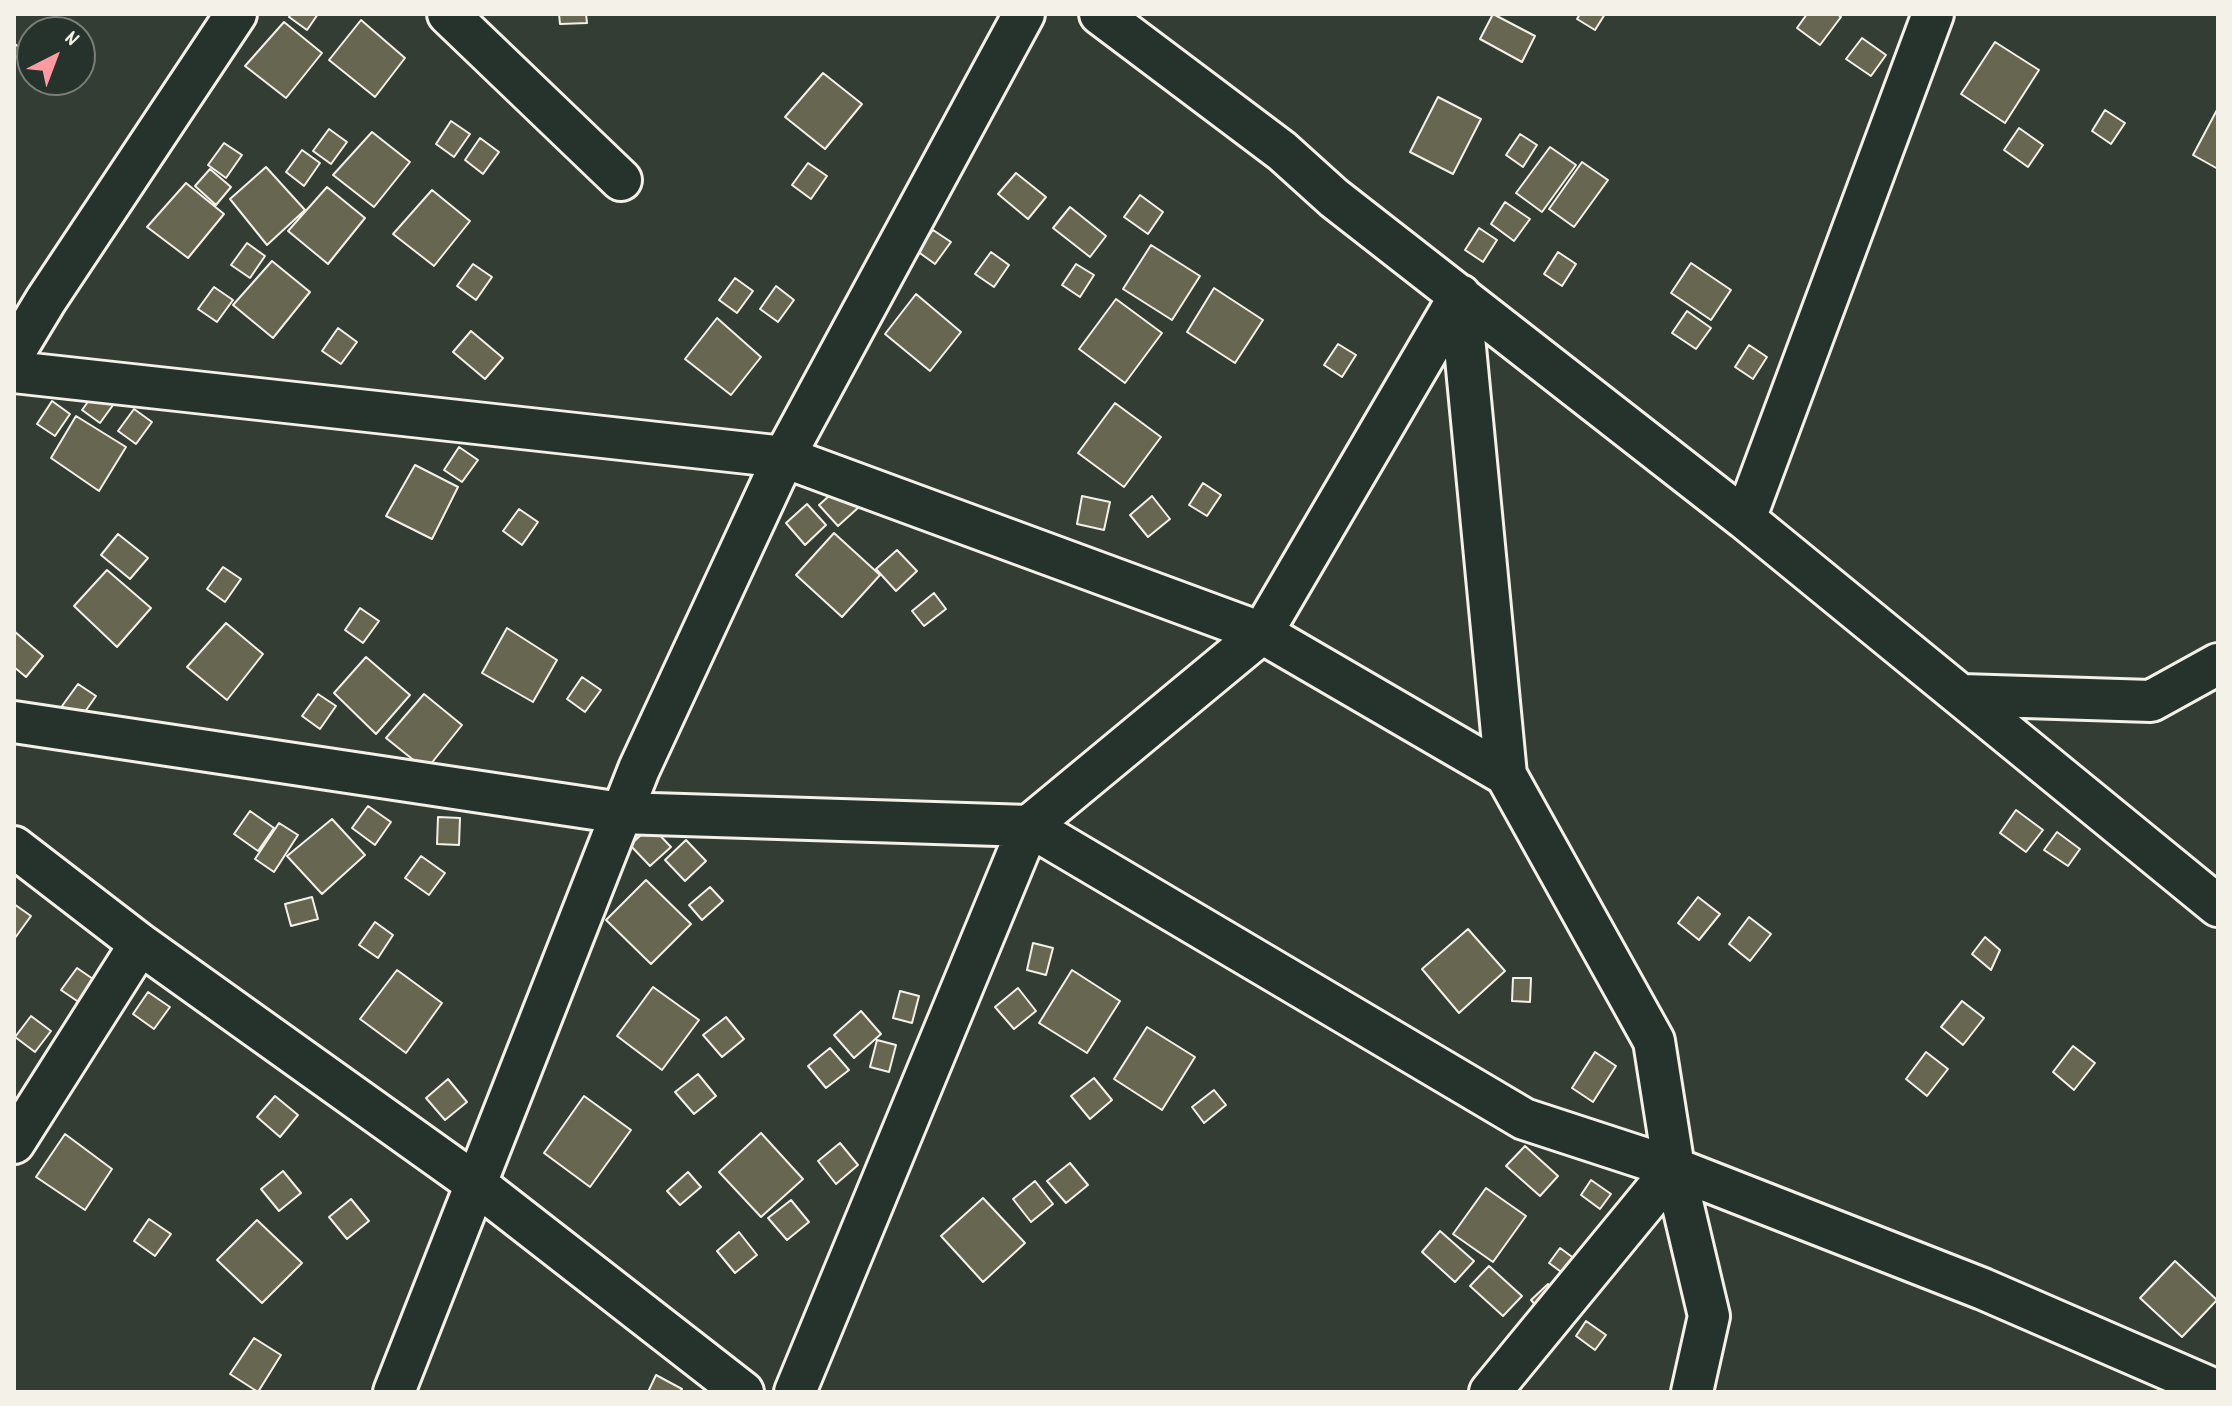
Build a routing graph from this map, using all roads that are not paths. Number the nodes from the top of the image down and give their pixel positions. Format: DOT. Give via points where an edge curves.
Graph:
graph roads {
  1 [pos="236,14"];
  2 [pos="448,14"];
  3 [pos="1024,14"];
  4 [pos="1100,14"];
  5 [pos="1933,14"];
  6 [pos="621,180"];
  7 [pos="1460,295"];
  8 [pos="14,353"];
  9 [pos="14,372"];
  10 [pos="784,457"];
  11 [pos="1745,519"];
  12 [pos="1262,633"];
  13 [pos="2218,664"];
  14 [pos="1962,695"];
  15 [pos="14,722"];
  16 [pos="1506,775"];
  17 [pos="621,813"];
  18 [pos="1029,826"];
  19 [pos="14,847"];
  20 [pos="2218,906"];
  21 [pos="140,944"];
  22 [pos="14,1143"];
  23 [pos="1674,1168"];
  24 [pos="476,1184"];
  25 [pos="2218,1391"];
  26 [pos="394,1392"];
  27 [pos="743,1392"];
  28 [pos="795,1392"];
  29 [pos="1490,1392"];
  30 [pos="1692,1392"];
  1 -- 8 [label="street"];
  2 -- 6 [label="street"];
  3 -- 10 [label="street"];
  4 -- 7 [label="street"];
  5 -- 11 [label="street"];
  7 -- 11 [label="street"];
  7 -- 12 [label="street"];
  7 -- 16 [label="street"];
  9 -- 10 [label="street"];
  10 -- 12 [label="street"];
  10 -- 17 [label="street"];
  11 -- 14 [label="street"];
  12 -- 16 [label="street"];
  12 -- 18 [label="street"];
  13 -- 14 [label="street" via="2151,701"];
  14 -- 20 [label="street"];
  15 -- 17 [label="street"];
  16 -- 23 [label="street" via="1654,1041"];
  17 -- 18 [label="street"];
  17 -- 24 [label="street"];
  18 -- 23 [label="street" via="1524,1119"];
  18 -- 28 [label="street"];
  19 -- 21 [label="street"];
  21 -- 22 [label="street"];
  21 -- 24 [label="street"];
  23 -- 25 [label="street" via="1983,1289"];
  23 -- 29 [label="street"];
  23 -- 30 [label="street" via="1709,1316"];
  24 -- 26 [label="street"];
  24 -- 27 [label="street"];
}
